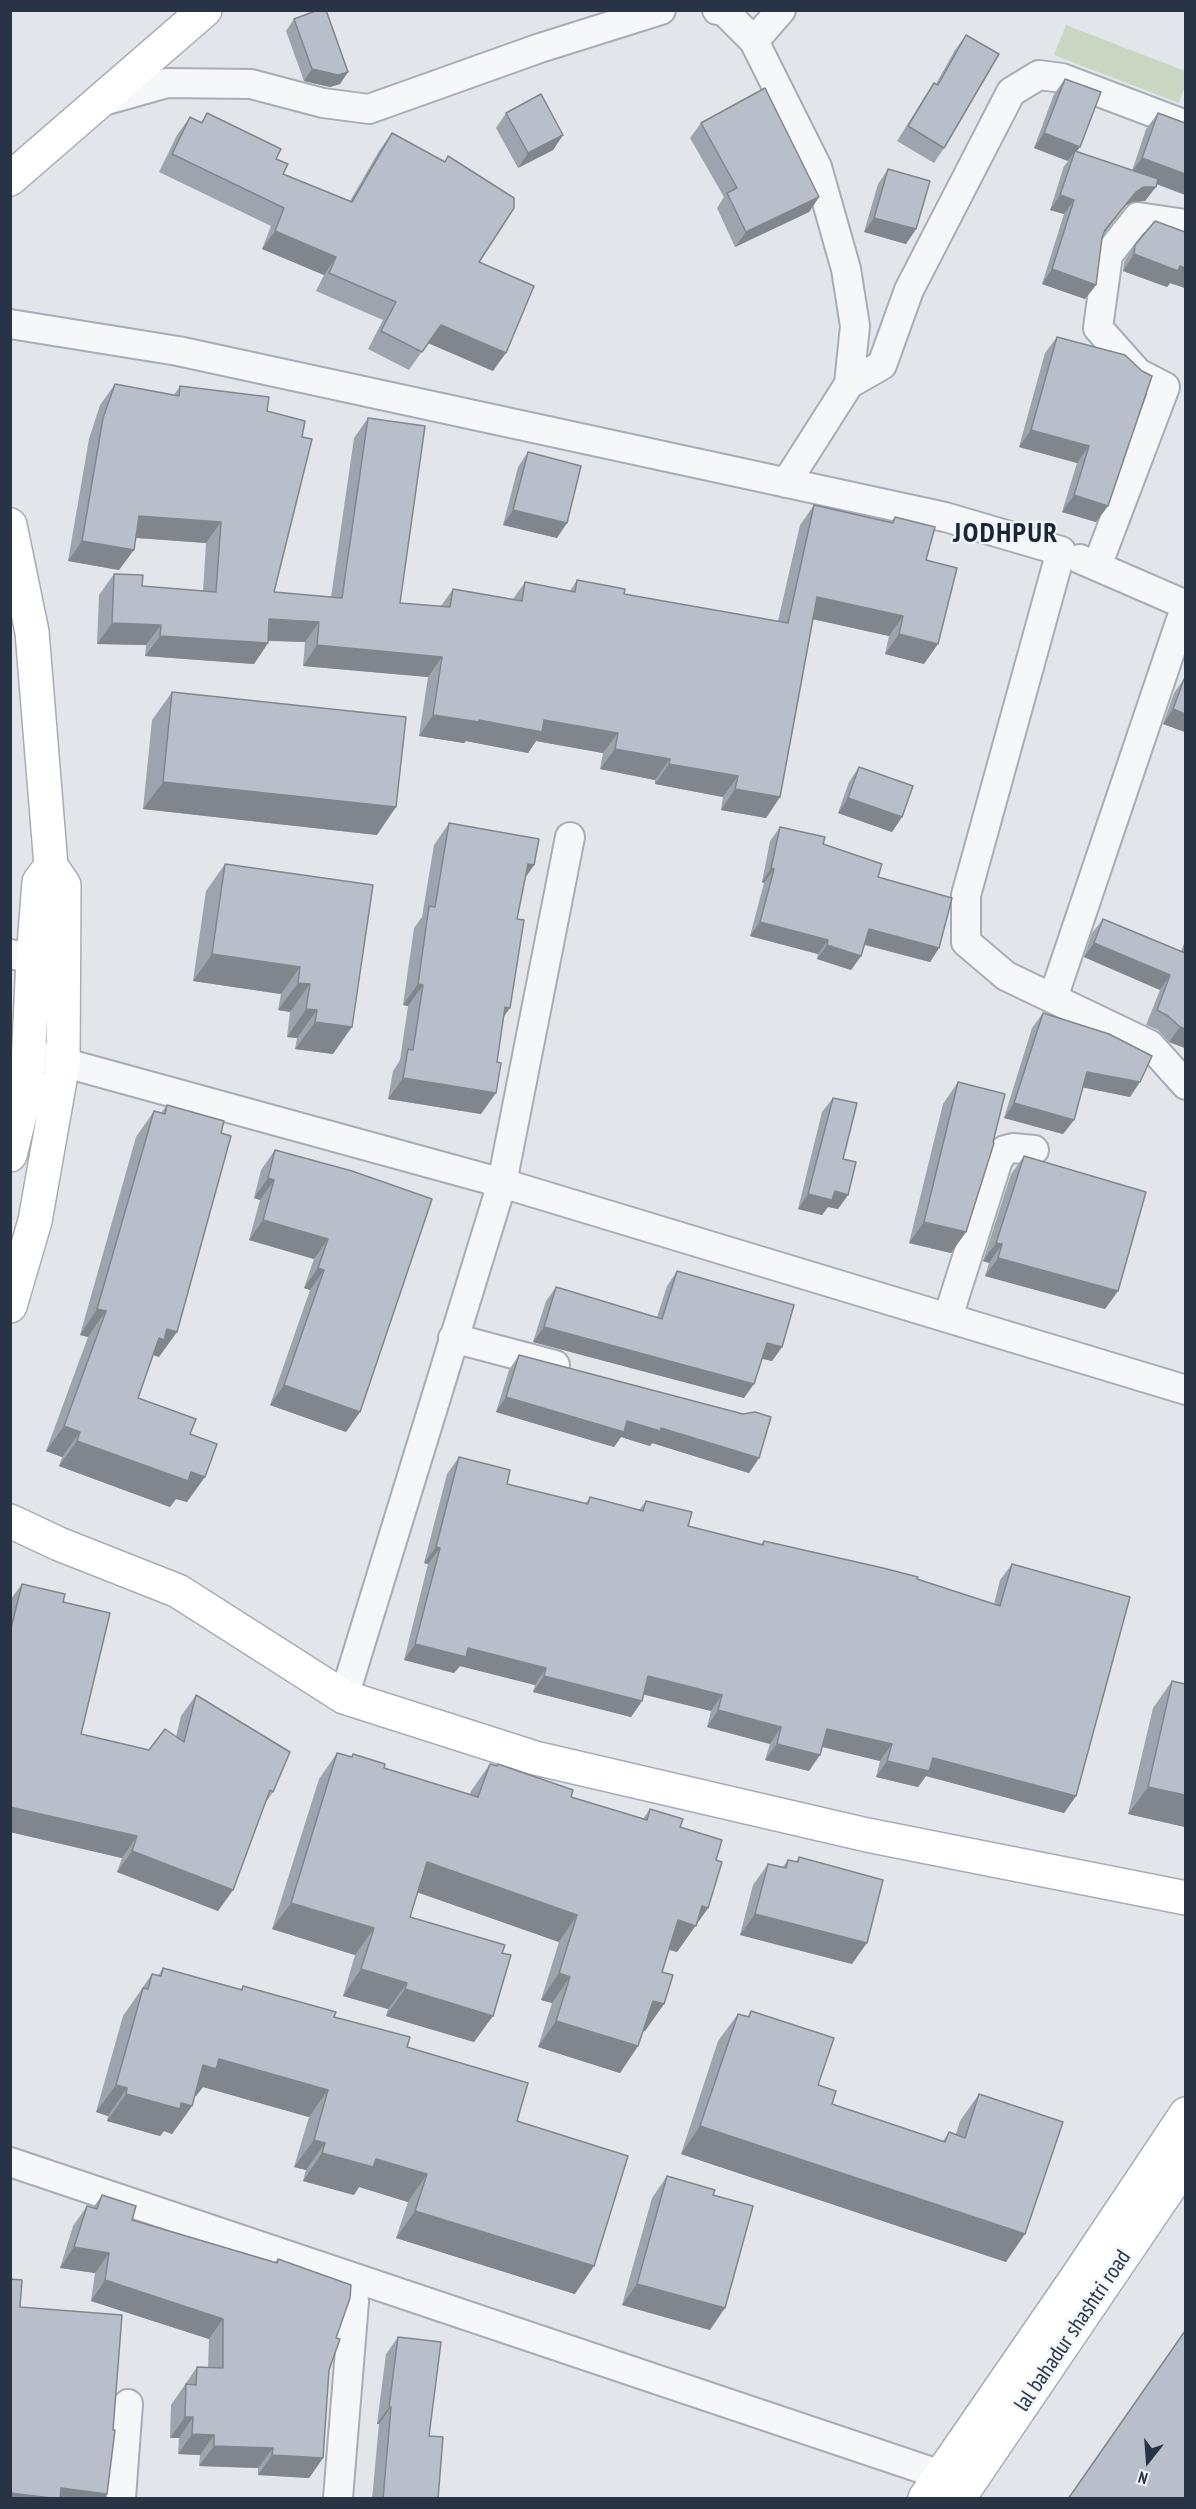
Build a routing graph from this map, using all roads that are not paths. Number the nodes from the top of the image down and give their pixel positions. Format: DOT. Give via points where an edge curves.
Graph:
graph roads {
  1 [pos="205,10"];
  2 [pos="662,10"];
  3 [pos="717,10"];
  4 [pos="781,10"];
  5 [pos="754,41"];
  6 [pos="103,101"];
  7 [pos="1185,125"];
  8 [pos="10,179"];
  9 [pos="1185,224"];
  10 [pos="10,324"];
  11 [pos="849,384"];
  12 [pos="786,483"];
  13 [pos="10,525"];
  14 [pos="1061,551"];
  15 [pos="1097,566"];
  16 [pos="1185,605"];
  17 [pos="570,837"];
  18 [pos="51,866"];
  19 [pos="22,957"];
  20 [pos="1053,998"];
  21 [pos="29,1053"];
  22 [pos="63,1063"];
  23 [pos="1185,1085"];
  24 [pos="1034,1150"];
  25 [pos="10,1155"];
  26 [pos="502,1183"];
  27 [pos="10,1306"];
  28 [pos="948,1317"];
  29 [pos="453,1338"];
  30 [pos="578,1371"];
  31 [pos="1185,1390"];
  32 [pos="10,1521"];
  33 [pos="344,1697"];
  34 [pos="1185,1898"];
  35 [pos="1185,2114"];
  36 [pos="10,2162"];
  37 [pos="1185,2163"];
  38 [pos="352,2278"];
  39 [pos="128,2404"];
  40 [pos="942,2491"];
  41 [pos="122,2499"];
  42 [pos="338,2499"];
  1 -- 6 [label="street"];
  2 -- 6 [label="street" via="369,108 323,103 251,84 167,82"];
  3 -- 5 [label="street" via="724,11"];
  4 -- 5 [label="street"];
  5 -- 11 [label="street" via="817,167 846,269 855,327"];
  6 -- 8 [label="street"];
  7 -- 11 [label="street" via="1062,78 1039,75 1011,92 909,290 882,365"];
  9 -- 15 [label="street" via="1138,216 1108,255 1098,328 1138,373 1165,387"];
  10 -- 12 [label="street" via="178,351"];
  11 -- 12 [label="street"];
  12 -- 14 [label="street" via="945,517"];
  13 -- 18 [label="street" via="32,632"];
  14 -- 15 [label="street"];
  14 -- 20 [label="street" via="966,895 966,942 1006,976"];
  15 -- 16 [label="street"];
  16 -- 20 [label="street"];
  17 -- 26 [label="street"];
  18 -- 19 [label="street" via="39,882"];
  18 -- 22 [label="street" via="64,885"];
  19 -- 21 [label="street"];
  20 -- 23 [label="street" via="1150,1045"];
  21 -- 22 [label="street"];
  21 -- 25 [label="street" via="27,1088"];
  22 -- 26 [label="street"];
  22 -- 27 [label="street" via="35,1221"];
  24 -- 28 [label="street" via="1005,1150 998,1160"];
  26 -- 28 [label="street"];
  26 -- 29 [label="street"];
  28 -- 31 [label="street"];
  29 -- 30 [label="street"];
  29 -- 33 [label="street"];
  32 -- 33 [label="street" via="178,1591"];
  33 -- 34 [label="street" via="535,1758 867,1835"];
  35 -- 40 [label="street"];
  36 -- 38 [label="street"];
  37 -- 40 [label="street, lal bahadur shashtri road" via="1086,2313"];
  38 -- 40 [label="street"];
  38 -- 42 [label="street" via="354,2302"];
  39 -- 41 [label="street"];
}
